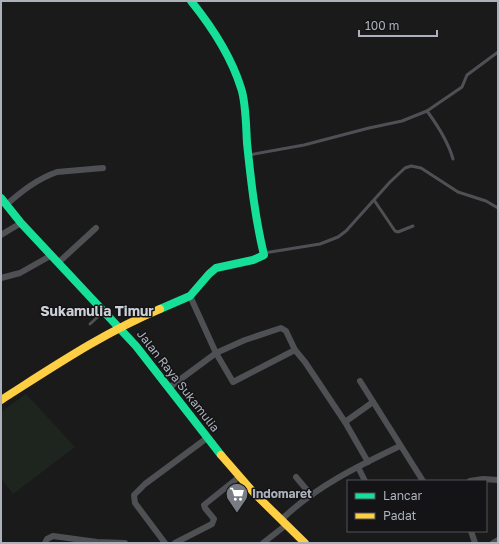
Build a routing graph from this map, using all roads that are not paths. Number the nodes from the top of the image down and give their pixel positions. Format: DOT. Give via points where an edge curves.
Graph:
graph roads {
  1 [pos="191,1"];
  2 [pos="498,52"];
  3 [pos="427,111"];
  4 [pos="249,155"];
  5 [pos="453,159"];
  6 [pos="103,168"];
  7 [pos="374,200"];
  8 [pos="4,201"];
  9 [pos="498,208"];
  10 [pos="21,223"];
  11 [pos="413,226"];
  12 [pos="96,228"];
  13 [pos="1,235"];
  14 [pos="264,253"];
  15 [pos="52,255"];
  16 [pos="59,262"];
  17 [pos="1,278"];
  18 [pos="190,296"];
  19 [pos="104,311"];
  20 [pos="90,324"];
  21 [pos="119,327"];
  22 [pos="295,350"];
  23 [pos="216,353"];
  24 [pos="360,381"];
  25 [pos="170,387"];
  26 [pos="1,400"];
  27 [pos="374,402"];
  28 [pos="345,422"];
  29 [pos="208,438"];
  30 [pos="400,446"];
  31 [pos="368,462"];
  32 [pos="358,467"];
  33 [pos="239,476"];
  34 [pos="296,477"];
  35 [pos="364,480"];
  36 [pos="422,480"];
  37 [pos="476,480"];
  38 [pos="498,480"];
  39 [pos="311,495"];
  40 [pos="284,522"];
  41 [pos="472,532"];
  42 [pos="498,540"];
  43 [pos="44,543"];
  44 [pos="125,543"];
  45 [pos="164,543"];
  46 [pos="175,543"];
  47 [pos="263,543"];
  48 [pos="305,543"];
  49 [pos="475,543"];
  50 [pos="493,543"];
  1 -- 4 [label="street" via="204,17 234,66 242,90"];
  2 -- 3 [label="lane" via="467,74 462,87"];
  3 -- 4 [label="lane" via="402,121"];
  3 -- 5 [label="lane" via="443,134"];
  4 -- 14 [label="street"];
  6 -- 8 [label="street" via="51,174"];
  7 -- 9 [label="lane" via="405,168 416,166 458,192 486,201"];
  7 -- 11 [label="lane" via="395,231"];
  7 -- 14 [label="lane" via="346,231 332,240"];
  8 -- 10 [label="street, Jalan Raya Sukamulia"];
  10 -- 13 [label="street"];
  10 -- 15 [label="street, Jalan Raya Sukamulia"];
  12 -- 16 [label="street"];
  14 -- 18 [label="street" via="263,257 213,270"];
  15 -- 16 [label="street, Jalan Raya Sukamulia"];
  15 -- 17 [label="street" via="20,273"];
  16 -- 19 [label="street, Jalan Raya Sukamulia"];
  18 -- 21 [label="street"];
  18 -- 23 [label="street"];
  19 -- 20 [label="lane"];
  19 -- 21 [label="street, Jalan Raya Sukamulia"];
  21 -- 25 [label="street, Jalan Raya Sukamulia"];
  21 -- 26 [label="street"];
  22 -- 23 [label="street" via="282,328"];
  22 -- 23 [label="street" via="234,382 231,381"];
  22 -- 28 [label="street"];
  23 -- 25 [label="street"];
  24 -- 27 [label="street"];
  25 -- 29 [label="street, Jalan Raya Sukamulia"];
  27 -- 28 [label="street"];
  27 -- 30 [label="street"];
  28 -- 31 [label="street"];
  29 -- 33 [label="street, Jalan Raya Sukamulia"];
  29 -- 45 [label="street" via="134,495 135,503"];
  30 -- 31 [label="street"];
  30 -- 36 [label="street"];
  31 -- 32 [label="street"];
  32 -- 35 [label="street"];
  32 -- 39 [label="street"];
  33 -- 40 [label="street, Jalan Raya Sukamulia"];
  33 -- 46 [label="street" via="204,505 214,519 212,524"];
  34 -- 39 [label="street"];
  37 -- 38 [label="street"];
  39 -- 40 [label="street"];
  40 -- 47 [label="street"];
  40 -- 48 [label="street, Jalan Raya Sukamulia"];
  41 -- 49 [label="street"];
  42 -- 50 [label="street"];
  43 -- 44 [label="street" via="53,536"];
}
